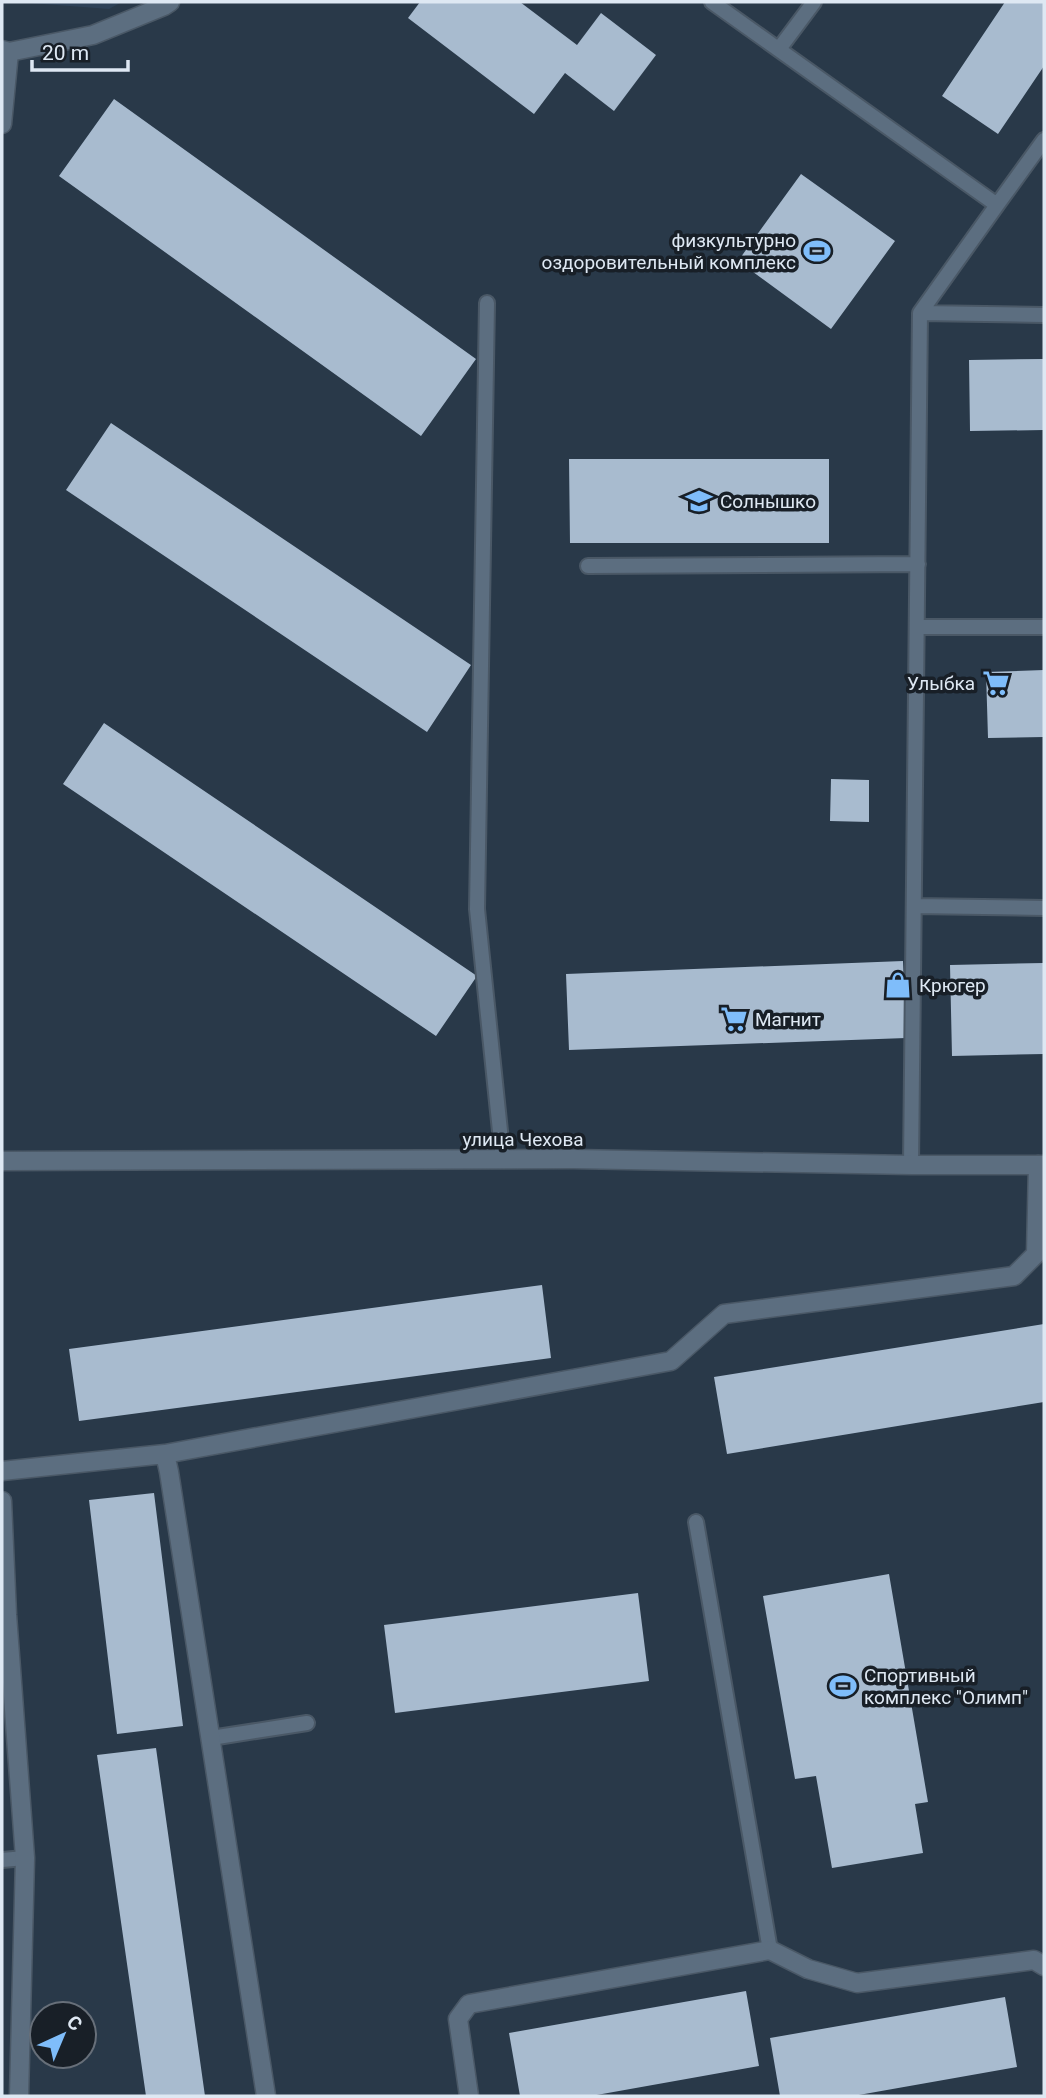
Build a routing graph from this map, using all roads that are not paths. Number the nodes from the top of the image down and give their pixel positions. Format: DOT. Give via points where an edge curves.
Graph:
graph roads {
  1 [pos="170,2"];
  2 [pos="712,2"];
  3 [pos="814,2"];
  4 [pos="779,49"];
  5 [pos="5,51"];
  6 [pos="2,124"];
  7 [pos="1044,140"];
  8 [pos="998,205"];
  9 [pos="487,303"];
  10 [pos="920,313"];
  11 [pos="1044,315"];
  12 [pos="918,564"];
  13 [pos="588,566"];
  14 [pos="917,627"];
  15 [pos="1044,627"];
  16 [pos="914,906"];
  17 [pos="1044,908"];
  18 [pos="503,1160"];
  19 [pos="2,1161"];
  20 [pos="911,1165"];
  21 [pos="1041,1165"];
  22 [pos="164,1454"];
  23 [pos="2,1471"];
  24 [pos="2,1501"];
  25 [pos="696,1522"];
  26 [pos="4,1615"];
  27 [pos="307,1723"];
  28 [pos="211,1738"];
  29 [pos="25,1858"];
  30 [pos="2,1860"];
  31 [pos="770,1950"];
  32 [pos="1044,1966"];
  33 [pos="19,2096"];
  34 [pos="266,2096"];
  35 [pos="470,2096"];
  1 -- 5 [label="street" via="93,35"];
  2 -- 4 [label="lane"];
  3 -- 4 [label="lane"];
  4 -- 8 [label="lane"];
  5 -- 6 [label="street"];
  7 -- 8 [label="lane"];
  8 -- 10 [label="lane"];
  9 -- 18 [label="lane" via="477,909"];
  10 -- 11 [label="lane"];
  10 -- 12 [label="lane"];
  12 -- 13 [label="lane"];
  12 -- 14 [label="lane"];
  14 -- 15 [label="lane"];
  14 -- 16 [label="lane"];
  16 -- 17 [label="lane"];
  16 -- 20 [label="lane"];
  18 -- 19 [label="street, улица Чехова"];
  18 -- 20 [label="street, улица Чехова"];
  20 -- 21 [label="street, улица Чехова"];
  21 -- 22 [label="street" via="1036,1254 1014,1276 724,1314 671,1361"];
  22 -- 23 [label="street"];
  22 -- 28 [label="street"];
  24 -- 26 [label="street"];
  25 -- 31 [label="lane"];
  26 -- 29 [label="street"];
  27 -- 28 [label="lane"];
  28 -- 34 [label="street"];
  29 -- 30 [label="lane"];
  29 -- 33 [label="street"];
  31 -- 32 [label="street" via="808,1969 857,1983 1034,1960"];
  31 -- 35 [label="street" via="469,2004 457,2019"];
}
